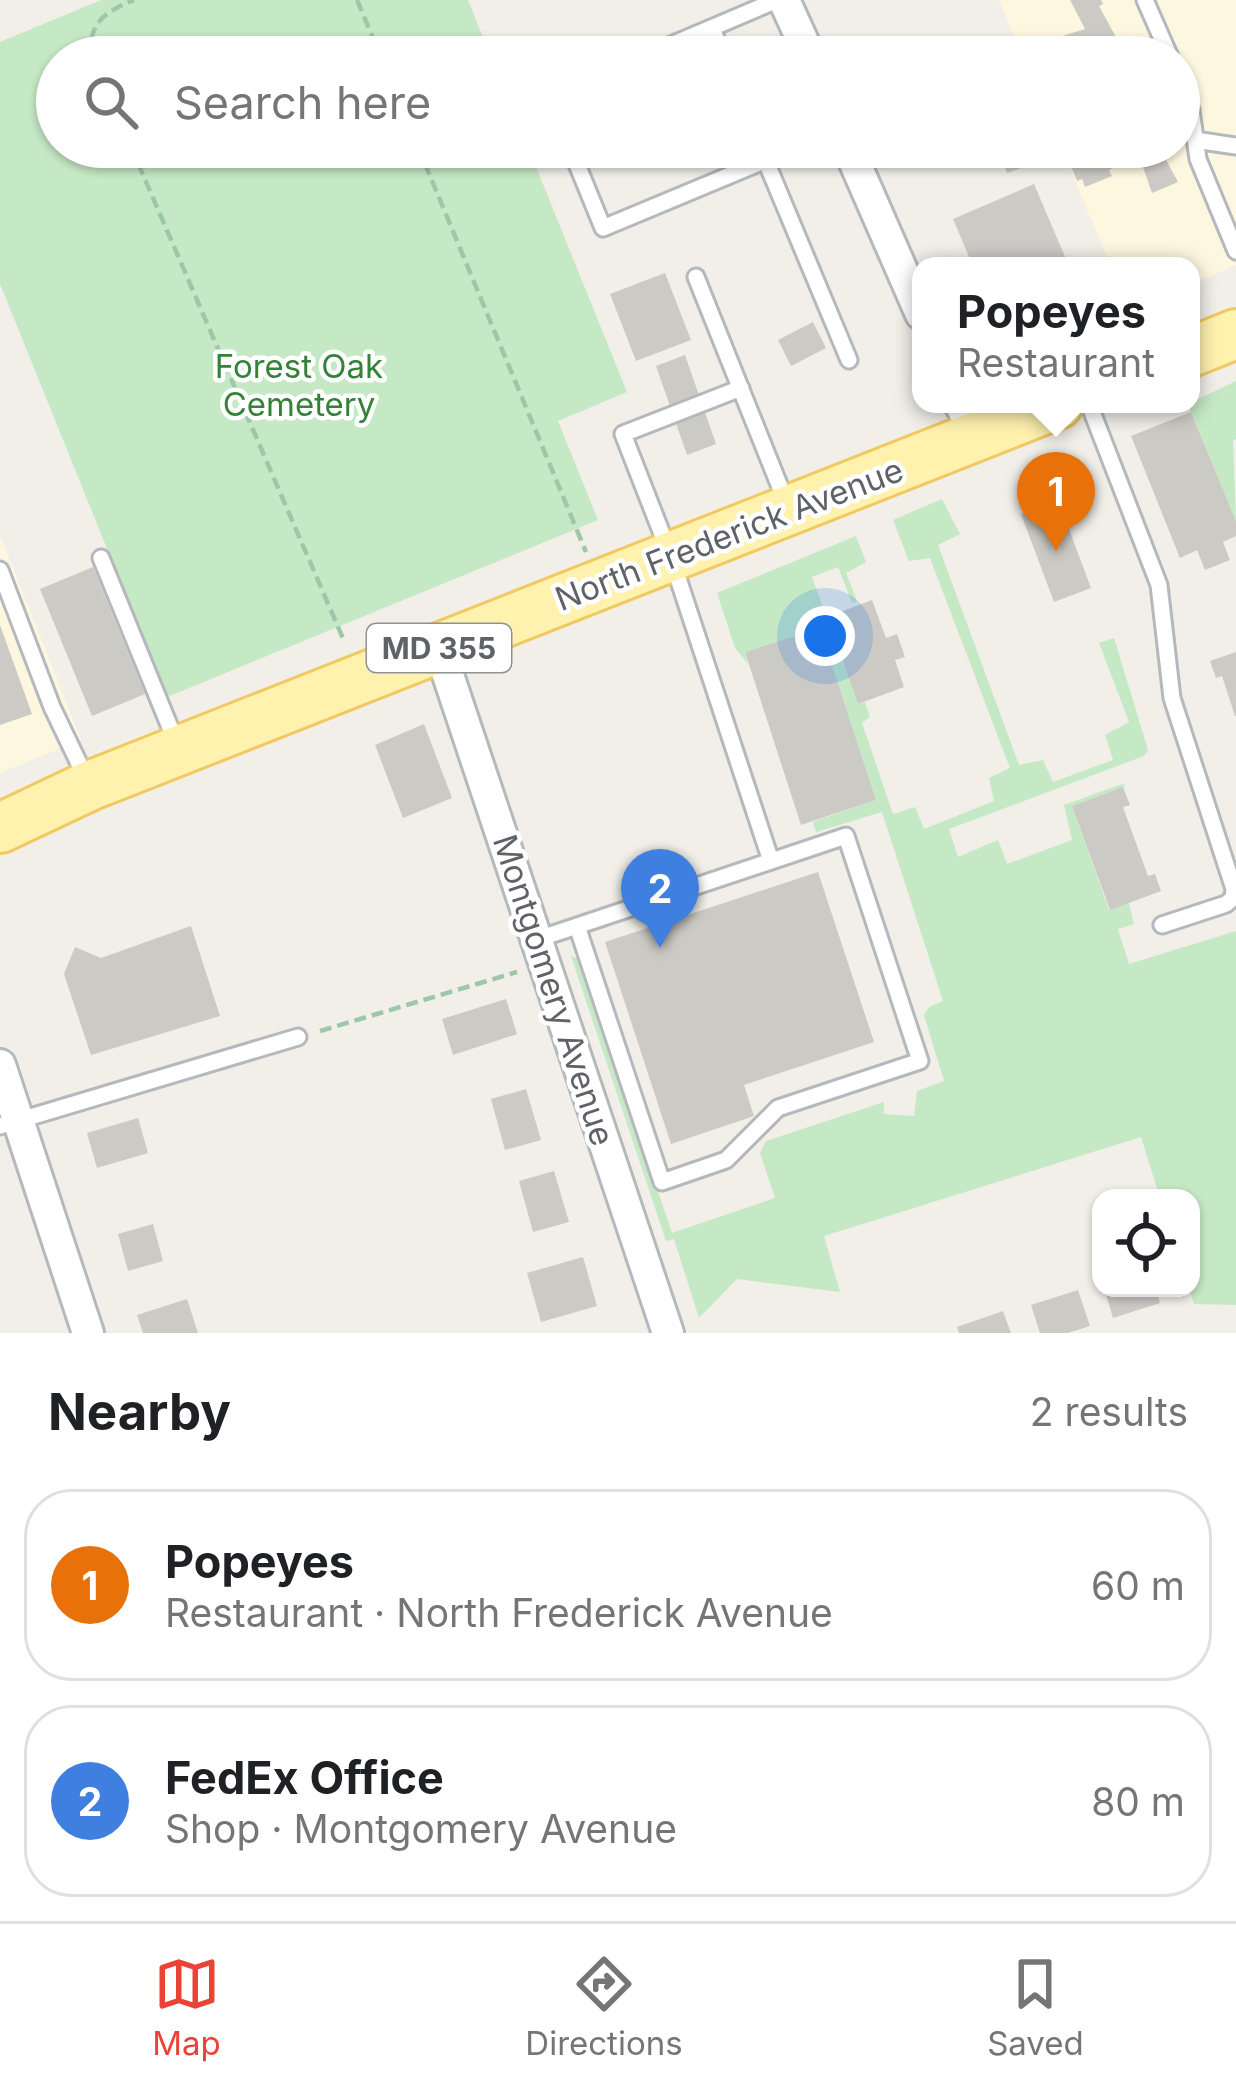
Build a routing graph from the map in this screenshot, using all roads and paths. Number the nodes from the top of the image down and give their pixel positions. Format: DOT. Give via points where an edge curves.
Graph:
graph roads {
  1 [pos="134,0"];
  2 [pos="357,0"];
  3 [pos="781,0"];
  4 [pos="1145,0"];
  5 [pos="712,28"];
  6 [pos="92,36"];
  7 [pos="372,36"];
  8 [pos="693,36"];
  9 [pos="715,36"];
  10 [pos="799,36"];
  11 [pos="1161,36"];
  12 [pos="1200,141"];
  13 [pos="1236,146"];
  14 [pos="1200,163"];
  15 [pos="139,168"];
  16 [pos="427,168"];
  17 [pos="579,168"];
  18 [pos="733,168"];
  19 [pos="769,168"];
  20 [pos="857,168"];
  21 [pos="1236,250"];
  22 [pos="696,277"];
  23 [pos="912,293"];
  24 [pos="1236,334"];
  25 [pos="1200,348"];
  26 [pos="848,360"];
  27 [pos="741,388"];
  28 [pos="1007,413"];
  29 [pos="1092,413"];
  30 [pos="968,420"];
  31 [pos="789,510"];
  32 [pos="671,557"];
  33 [pos="101,558"];
  34 [pos="0,570"];
  35 [pos="599,585"];
  36 [pos="439,648"];
  37 [pos="361,679"];
  38 [pos="179,750"];
  39 [pos="89,786"];
  40 [pos="0,828"];
  41 [pos="771,861"];
  42 [pos="1162,925"];
  43 [pos="577,926"];
  44 [pos="542,952"];
  45 [pos="298,1037"];
  46 [pos="0,1065"];
  47 [pos="9,1123"];
  48 [pos="88,1333"];
  49 [pos="668,1333"];
  1 -- 6 [label="path" via="100,17"];
  2 -- 7 [label="path"];
  3 -- 5 [label="lane"];
  3 -- 10 [label="street"];
  4 -- 11 [label="lane"];
  5 -- 8 [label="lane"];
  5 -- 9 [label="lane"];
  12 -- 13 [label="lane"];
  14 -- 21 [label="lane"];
  15 -- 37 [label="path"];
  16 -- 35 [label="path"];
  17 -- 18 [label="lane" via="603,228"];
  19 -- 26 [label="lane"];
  20 -- 23 [label="street"];
  22 -- 27 [label="lane"];
  24 -- 25 [label="main road"];
  27 -- 31 [label="lane"];
  27 -- 32 [label="lane" via="623,434"];
  28 -- 30 [label="main road, North Frederick Avenue / MD 355"];
  29 -- 42 [label="lane" via="1159,585 1172,698 1234,893 1226,904"];
  30 -- 31 [label="main road, North Frederick Avenue / MD 355"];
  31 -- 32 [label="main road, North Frederick Avenue / MD 355"];
  32 -- 35 [label="main road, North Frederick Avenue / MD 355"];
  32 -- 41 [label="lane"];
  33 -- 38 [label="lane"];
  34 -- 39 [label="lane"];
  35 -- 36 [label="main road, North Frederick Avenue / MD 355"];
  36 -- 37 [label="main road, North Frederick Avenue / MD 355"];
  36 -- 44 [label="street, Montgomery Avenue"];
  37 -- 38 [label="main road, North Frederick Avenue / MD 355"];
  38 -- 39 [label="main road, North Frederick Avenue / MD 355"];
  39 -- 40 [label="main road, North Frederick Avenue / MD 355"];
  41 -- 43 [label="lane"];
  41 -- 43 [label="lane" via="846,836 920,1061 778,1108 726,1160 683,1175 662,1182"];
  43 -- 44 [label="lane"];
  44 -- 45 [label="path"];
  44 -- 49 [label="street, Montgomery Avenue"];
  45 -- 47 [label="lane"];
  46 -- 47 [label="street"];
  47 -- 48 [label="street"];
}
